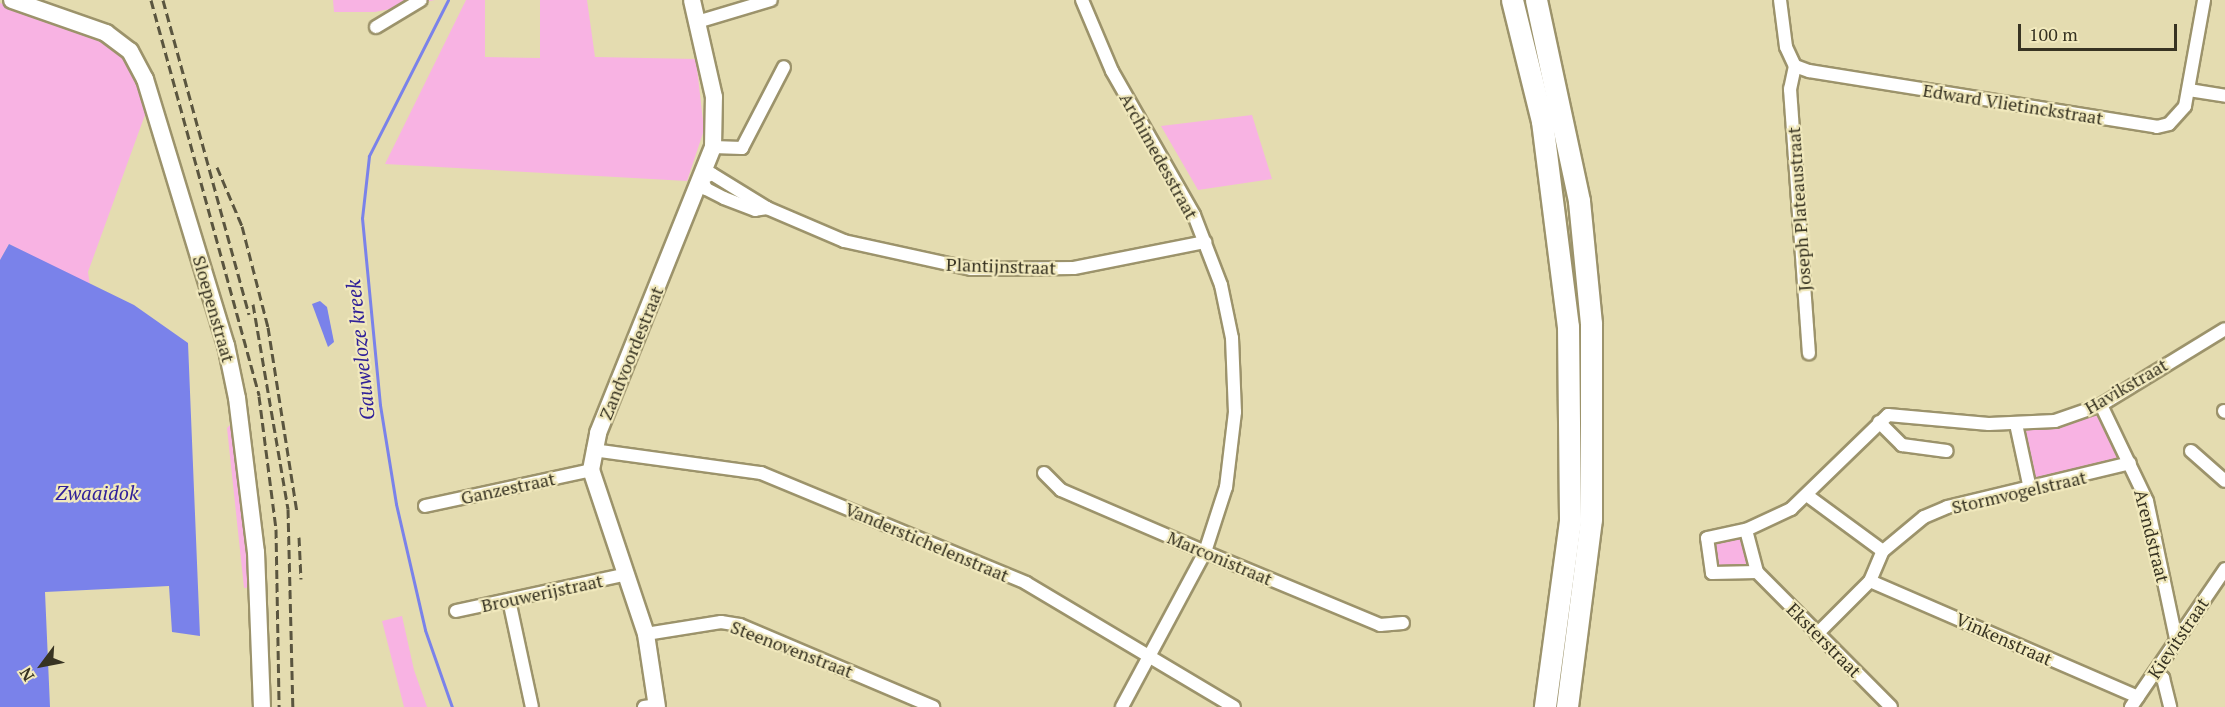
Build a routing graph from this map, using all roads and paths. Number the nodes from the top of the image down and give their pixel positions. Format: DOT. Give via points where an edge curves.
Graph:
graph roads {
  1 [pos="12,0"];
  2 [pos="421,0"];
  3 [pos="692,0"];
  4 [pos="771,0"];
  5 [pos="1082,0"];
  6 [pos="1512,0"];
  7 [pos="1536,0"];
  8 [pos="1780,0"];
  9 [pos="2204,0"];
  10 [pos="697,22"];
  11 [pos="376,27"];
  12 [pos="1795,66"];
  13 [pos="784,67"];
  14 [pos="2189,90"];
  15 [pos="2225,96"];
  16 [pos="713,147"];
  17 [pos="702,179"];
  18 [pos="767,208"];
  19 [pos="1205,242"];
  20 [pos="2225,329"];
  21 [pos="1809,353"];
  22 [pos="2101,405"];
  23 [pos="1879,422"];
  24 [pos="2016,424"];
  25 [pos="593,450"];
  26 [pos="1947,451"];
  27 [pos="2191,451"];
  28 [pos="2130,464"];
  29 [pos="591,470"];
  30 [pos="1044,473"];
  31 [pos="2225,481"];
  32 [pos="2030,489"];
  33 [pos="1808,496"];
  34 [pos="425,506"];
  35 [pos="1746,530"];
  36 [pos="1883,551"];
  37 [pos="1205,552"];
  38 [pos="2225,569"];
  39 [pos="1757,572"];
  40 [pos="627,574"];
  41 [pos="1870,581"];
  42 [pos="509,600"];
  43 [pos="456,611"];
  44 [pos="1403,623"];
  45 [pos="646,634"];
  46 [pos="1817,634"];
  47 [pos="2176,639"];
  48 [pos="1150,657"];
  49 [pos="2156,673"];
  50 [pos="2135,702"];
  51 [pos="652,706"];
  52 [pos="262,707"];
  53 [pos="532,707"];
  54 [pos="933,707"];
  55 [pos="1122,707"];
  56 [pos="1234,707"];
  57 [pos="1545,707"];
  58 [pos="1567,707"];
  59 [pos="1891,707"];
  60 [pos="2170,707"];
  1 -- 52 [label="street, Sloepenstraat" via="106,33 130,51 145,79 226,345 237,398 256,552"];
  2 -- 11 [label="street"];
  3 -- 10 [label="street, Zandvoordestraat"];
  4 -- 10 [label="street"];
  5 -- 19 [label="street, Archimedesstraat" via="1100,48 1188,201"];
  6 -- 57 [label="highway" via="1542,121 1568,326 1570,521"];
  7 -- 58 [label="highway" via="1579,201 1591,323 1591,519"];
  8 -- 12 [label="street" via="1786,47"];
  9 -- 14 [label="street, Edward Vlietinckstraat"];
  10 -- 16 [label="street, Zandvoordestraat" via="714,97"];
  12 -- 14 [label="street, Edward Vlietinckstraat" via="2157,127 2179,116"];
  12 -- 21 [label="street, Joseph Plateaustraat" via="1790,89"];
  13 -- 16 [label="street" via="742,148"];
  14 -- 15 [label="street"];
  16 -- 17 [label="street, Zandvoordestraat"];
  17 -- 18 [label="street, Plantijnstraat" via="706,189 724,198 755,210"];
  17 -- 18 [label="street, Plantijnstraat" via="712,174 732,182"];
  17 -- 25 [label="street, Zandvoordestraat"];
  18 -- 19 [label="street, Plantijnstraat" via="874,251 971,269 1074,268"];
  19 -- 37 [label="street, Archimedesstraat" via="1232,338 1235,412 1226,487"];
  20 -- 22 [label="street, Havikstraat"];
  22 -- 24 [label="street, Havikstraat" via="2055,421"];
  22 -- 28 [label="street, Arendstraat"];
  23 -- 24 [label="street, Havikstraat" via="1904,412"];
  23 -- 26 [label="street" via="1902,445"];
  23 -- 33 [label="street, Havikstraat"];
  24 -- 32 [label="street"];
  25 -- 29 [label="street, Zandvoordestraat"];
  25 -- 48 [label="street, Vanderstichelenstraat" via="761,473 1026,583"];
  27 -- 31 [label="street"];
  28 -- 32 [label="street, Stormvogelstraat"];
  28 -- 47 [label="street, Arendstraat" via="2147,501"];
  29 -- 34 [label="street, Ganzestraat"];
  29 -- 40 [label="street, Zandvoordestraat"];
  30 -- 37 [label="street, Marconistraat" via="1061,490"];
  32 -- 36 [label="street, Stormvogelstraat" via="1947,507 1913,525"];
  33 -- 35 [label="street, Havikstraat"];
  33 -- 36 [label="street"];
  35 -- 39 [label="street, Eksterstraat"];
  35 -- 39 [label="street" via="1707,538 1712,573"];
  36 -- 41 [label="street, Stormvogelstraat"];
  37 -- 44 [label="street, Marconistraat" via="1380,625"];
  37 -- 48 [label="street, Archimedesstraat"];
  38 -- 47 [label="street, Kievitstraat"];
  39 -- 46 [label="street, Eksterstraat"];
  40 -- 42 [label="street, Brouwerijstraat"];
  40 -- 45 [label="street, Zandvoordestraat"];
  41 -- 46 [label="street, Stormvogelstraat"];
  41 -- 50 [label="street, Vinkenstraat"];
  42 -- 43 [label="street, Brouwerijstraat"];
  42 -- 53 [label="street"];
  45 -- 51 [label="street, Zandvoordestraat"];
  45 -- 54 [label="street, Steenovenstraat" via="721,622 740,625"];
  46 -- 59 [label="street, Eksterstraat"];
  47 -- 49 [label="street, Kievitstraat"];
  48 -- 55 [label="street, Archimedesstraat"];
  48 -- 56 [label="street, Vanderstichelenstraat"];
  49 -- 50 [label="street, Kievitstraat"];
  49 -- 60 [label="street" via="2163,678"];
}
